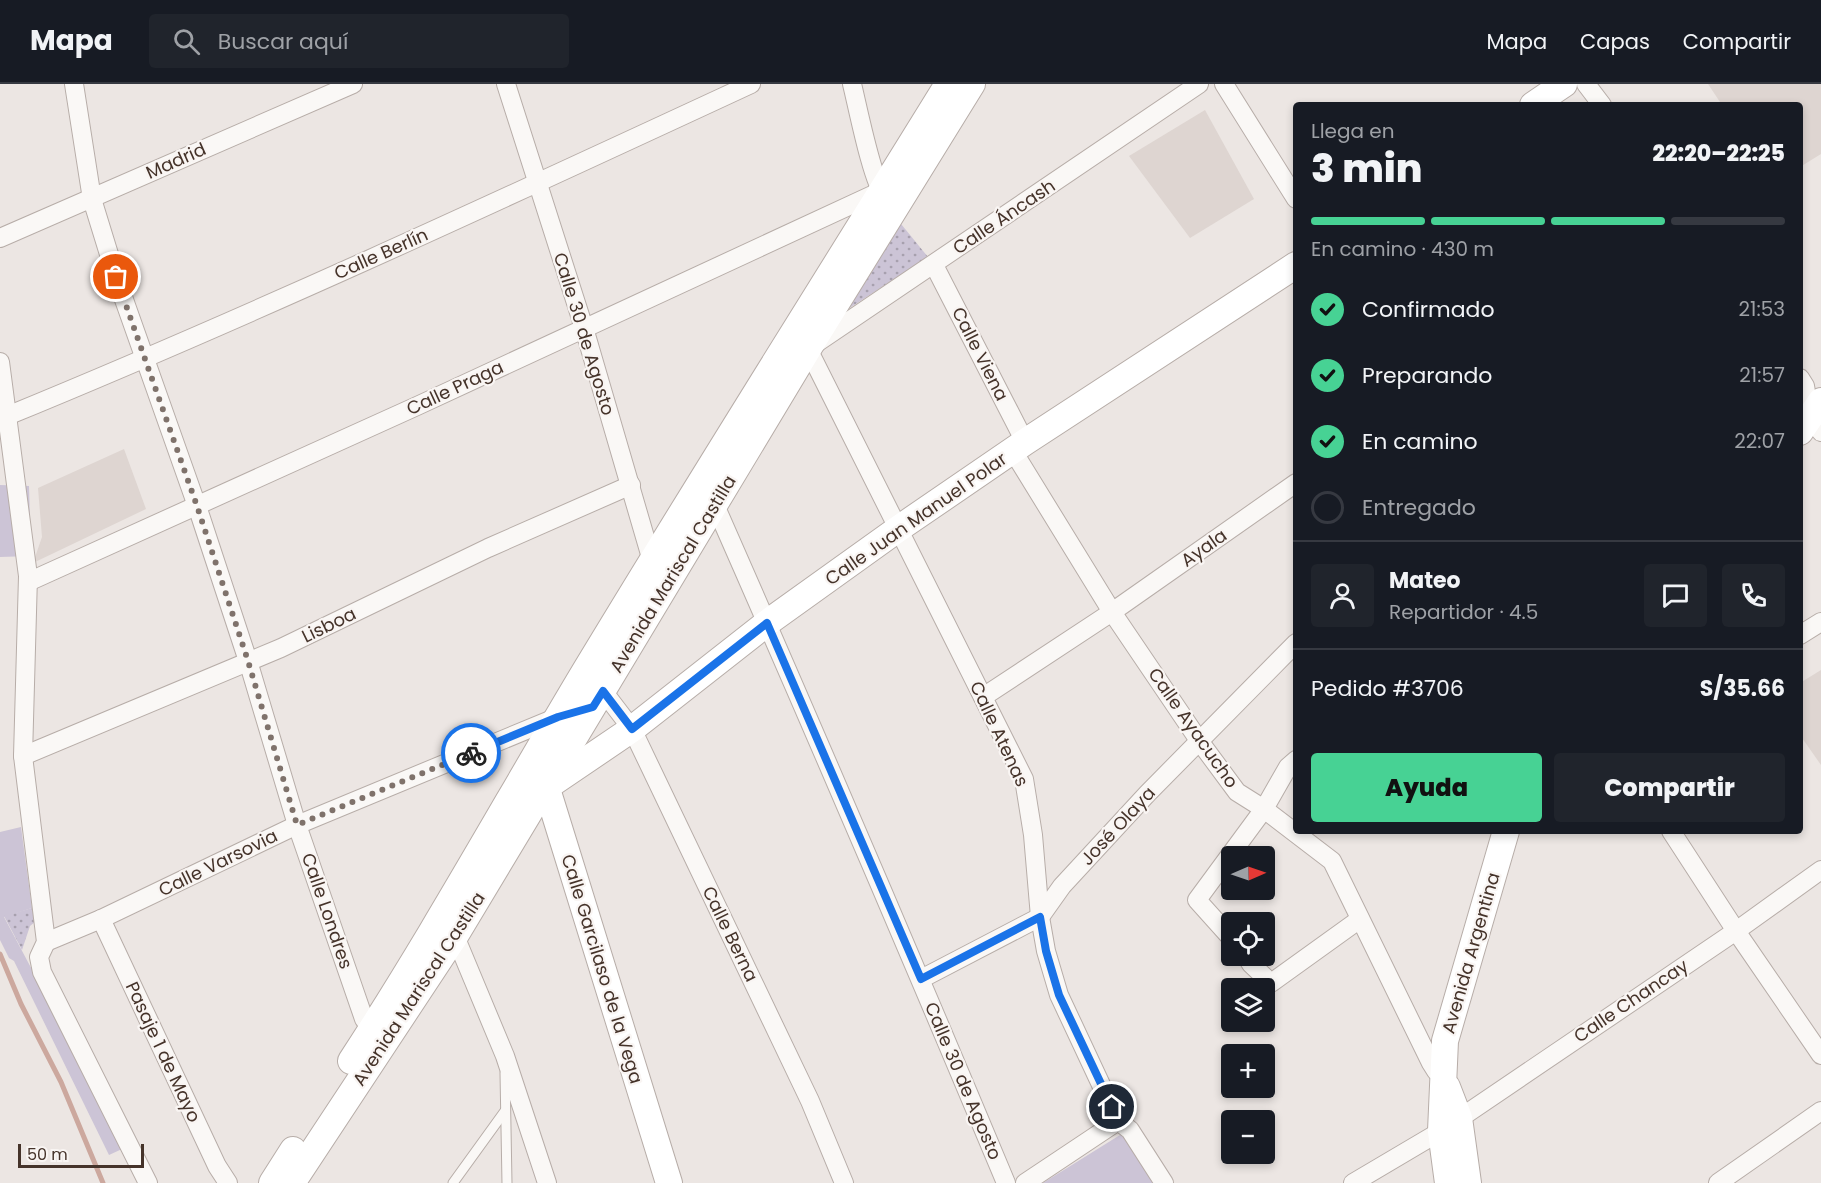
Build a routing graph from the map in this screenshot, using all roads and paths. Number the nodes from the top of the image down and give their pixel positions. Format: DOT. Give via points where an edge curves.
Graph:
graph roads {
  1 [pos="74,84"];
  2 [pos="352,84"];
  3 [pos="506,84"];
  4 [pos="751,84"];
  5 [pos="852,84"];
  6 [pos="948,84"];
  7 [pos="972,84"];
  8 [pos="1198,84"];
  9 [pos="1224,84"];
  10 [pos="1564,84"];
  11 [pos="1586,84"];
  12 [pos="1537,102"];
  13 [pos="1600,102"];
  14 [pos="537,183"];
  15 [pos="1293,194"];
  16 [pos="92,199"];
  17 [pos="888,200"];
  18 [pos="0,238"];
  19 [pos="934,265"];
  20 [pos="1293,272"];
  21 [pos="584,328"];
  22 [pos="800,343"];
  23 [pos="144,360"];
  24 [pos="0,362"];
  25 [pos="1803,382"];
  26 [pos="7,416"];
  27 [pos="1810,418"];
  28 [pos="1019,447"];
  29 [pos="631,485"];
  30 [pos="1293,485"];
  31 [pos="705,499"];
  32 [pos="197,506"];
  33 [pos="898,529"];
  34 [pos="662,568"];
  35 [pos="28,582"];
  36 [pos="1112,612"];
  37 [pos="1821,622"];
  38 [pos="767,623"];
  39 [pos="1803,633"];
  40 [pos="1293,646"];
  41 [pos="248,661"];
  42 [pos="982,697"];
  43 [pos="598,699"];
  44 [pos="558,717"];
  45 [pos="632,729"];
  46 [pos="1200,742"];
  47 [pos="536,754"];
  48 [pos="23,756"];
  49 [pos="1293,763"];
  50 [pos="546,787"];
  51 [pos="1264,809"];
  52 [pos="297,825"];
  53 [pos="1293,831"];
  54 [pos="1297,834"];
  55 [pos="1505,834"];
  56 [pos="1673,834"];
  57 [pos="1821,870"];
  58 [pos="1040,917"];
  59 [pos="100,919"];
  60 [pos="1360,919"];
  61 [pos="1221,927"];
  62 [pos="446,930"];
  63 [pos="1736,931"];
  64 [pos="46,942"];
  65 [pos="1253,966"];
  66 [pos="921,979"];
  67 [pos="379,1035"];
  68 [pos="505,1056"];
  69 [pos="1821,1056"];
  70 [pos="1443,1076"];
  71 [pos="505,1111"];
  72 [pos="1821,1112"];
  73 [pos="1118,1121"];
  74 [pos="1450,1124"];
  75 [pos="148,1183"];
  76 [pos="228,1183"];
  77 [pos="278,1183"];
  78 [pos="453,1183"];
  79 [pos="507,1183"];
  80 [pos="547,1183"];
  81 [pos="669,1183"];
  82 [pos="844,1183"];
  83 [pos="1006,1183"];
  84 [pos="1025,1183"];
  85 [pos="1164,1183"];
  86 [pos="1353,1183"];
  87 [pos="1448,1183"];
  88 [pos="1468,1183"];
  89 [pos="1718,1183"];
  1 -- 16 [label="street, Calle Londres"];
  2 -- 16 [label="street, Madrid"];
  3 -- 14 [label="street, Calle 30 de Agosto"];
  4 -- 14 [label="street, Calle Berlín"];
  5 -- 17 [label="street"];
  6 -- 17 [label="main road, Avenida Mariscal Castilla"];
  7 -- 17 [label="main road, Avenida Mariscal Castilla"];
  8 -- 19 [label="street, Calle Áncash"];
  9 -- 15 [label="street"];
  10 -- 12 [label="main road"];
  11 -- 13 [label="street"];
  14 -- 21 [label="street, Calle 30 de Agosto"];
  14 -- 23 [label="street, Calle Berlín"];
  16 -- 18 [label="street, Madrid"];
  16 -- 23 [label="street, Calle Londres"];
  17 -- 21 [label="street, Calle Praga"];
  17 -- 22 [label="main road, Avenida Mariscal Castilla"];
  19 -- 22 [label="street, Calle Áncash"];
  19 -- 28 [label="street, Calle Viena"];
  20 -- 28 [label="main road, Calle Juan Manuel Polar"];
  21 -- 29 [label="street, Calle 30 de Agosto"];
  21 -- 32 [label="street, Calle Praga"];
  22 -- 31 [label="main road, Avenida Mariscal Castilla"];
  22 -- 33 [label="street, Calle Atenas"];
  23 -- 26 [label="street, Calle Berlín"];
  23 -- 32 [label="street, Calle Londres"];
  24 -- 26 [label="street"];
  25 -- 27 [label="street"];
  26 -- 35 [label="street"];
  28 -- 33 [label="main road, Calle Juan Manuel Polar"];
  28 -- 36 [label="street, Calle Ayacucho"];
  29 -- 34 [label="street, Calle 30 de Agosto"];
  29 -- 41 [label="street, Lisboa"];
  30 -- 36 [label="street, Ayala"];
  31 -- 34 [label="main road, Avenida Mariscal Castilla"];
  31 -- 38 [label="street, Calle 30 de Agosto"];
  32 -- 35 [label="street, Calle Praga"];
  32 -- 41 [label="street, Calle Londres"];
  33 -- 38 [label="main road, Calle Juan Manuel Polar"];
  33 -- 42 [label="street, Calle Atenas"];
  34 -- 43 [label="main road, Avenida Mariscal Castilla"];
  34 -- 44 [label="main road, Avenida Mariscal Castilla"];
  35 -- 48 [label="street"];
  36 -- 42 [label="street, Ayala"];
  36 -- 46 [label="street, Calle Ayacucho"];
  37 -- 39 [label="street"];
  38 -- 45 [label="main road, Calle Juan Manuel Polar"];
  38 -- 66 [label="street, Calle 30 de Agosto"];
  40 -- 46 [label="street, José Olaya"];
  41 -- 48 [label="street, Lisboa"];
  41 -- 52 [label="street, Calle Londres"];
  42 -- 58 [label="street, Calle Atenas" via="1024,779"];
  43 -- 44 [label="street, Calle Varsovia"];
  43 -- 45 [label="street, Calle Berna"];
  43 -- 50 [label="main road, Avenida Mariscal Castilla"];
  44 -- 47 [label="main road, Avenida Mariscal Castilla"];
  44 -- 52 [label="street, Calle Varsovia"];
  45 -- 50 [label="main road, Calle Juan Manuel Polar"];
  45 -- 82 [label="street, Calle Berna" via="810,1101"];
  46 -- 51 [label="street, Calle Ayacucho" via="1237,792"];
  46 -- 58 [label="street, José Olaya" via="1062,886"];
  47 -- 50 [label="main road, Calle Garcilaso de la Vega"];
  47 -- 62 [label="main road, Avenida Mariscal Castilla"];
  48 -- 64 [label="street"];
  49 -- 51 [label="street"];
  50 -- 62 [label="main road, Avenida Mariscal Castilla"];
  50 -- 81 [label="main road, Calle Garcilaso de la Vega"];
  51 -- 53 [label="street, Calle Ayacucho"];
  51 -- 61 [label="street" via="1197,900"];
  52 -- 59 [label="street, Calle Varsovia"];
  52 -- 67 [label="street, Calle Londres" via="364,1019"];
  54 -- 60 [label="street, Calle Ayacucho" via="1332,861"];
  55 -- 70 [label="main road, Avenida Argentina" via="1445,1041"];
  56 -- 63 [label="street"];
  57 -- 63 [label="street, Calle Chancay"];
  58 -- 66 [label="street, José Olaya"];
  58 -- 73 [label="street, Calle Atenas" via="1059,995"];
  59 -- 64 [label="street, Calle Varsovia"];
  59 -- 76 [label="street, Pasaje 1 de Mayo"];
  60 -- 65 [label="street" via="1271,983"];
  60 -- 70 [label="street, Calle Ayacucho" via="1431,1063"];
  62 -- 67 [label="main road, Avenida Mariscal Castilla"];
  62 -- 68 [label="street"];
  63 -- 69 [label="street"];
  63 -- 74 [label="street, Calle Chancay"];
  64 -- 75 [label="street" via="39,957 42,972"];
  66 -- 83 [label="street, Calle 30 de Agosto"];
  67 -- 77 [label="main road, Avenida Mariscal Castilla"];
  68 -- 71 [label="lane"];
  68 -- 80 [label="street"];
  70 -- 74 [label="main road, Avenida Argentina"];
  71 -- 78 [label="lane"];
  71 -- 79 [label="lane"];
  72 -- 89 [label="street"];
  73 -- 84 [label="street"];
  73 -- 85 [label="street, Calle Atenas" via="1130,1130"];
  74 -- 86 [label="street, Calle Chancay"];
  74 -- 87 [label="main road, Avenida Argentina"];
  74 -- 88 [label="main road, Avenida Argentina"];
}
